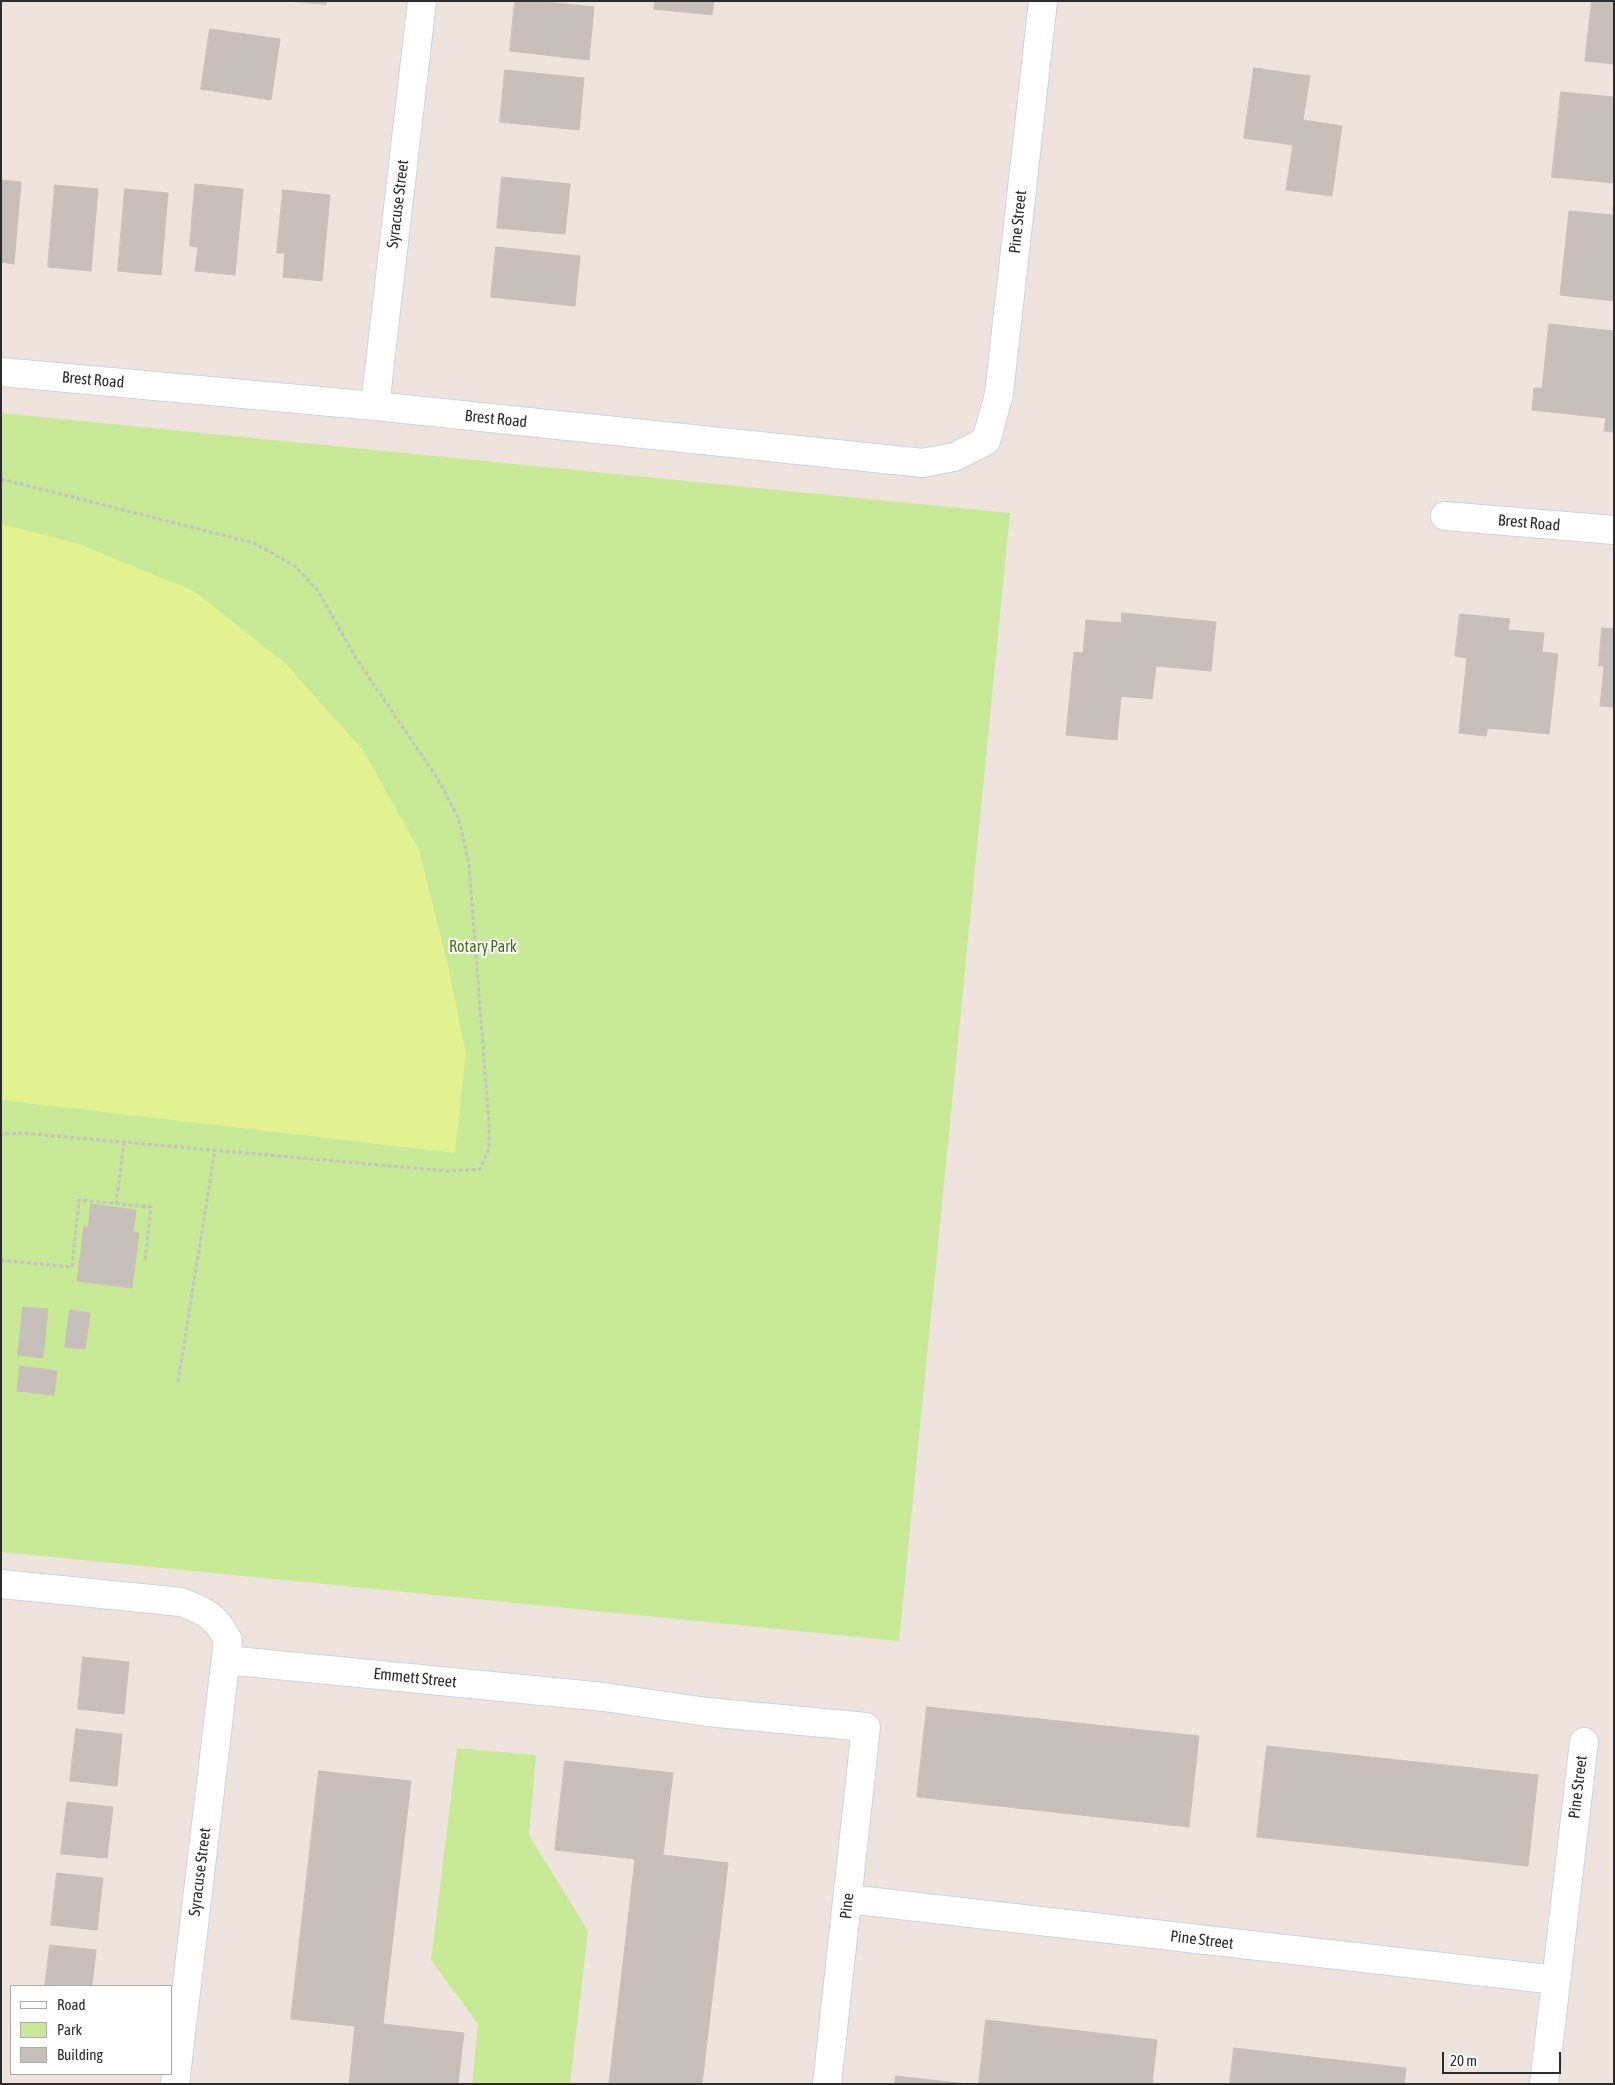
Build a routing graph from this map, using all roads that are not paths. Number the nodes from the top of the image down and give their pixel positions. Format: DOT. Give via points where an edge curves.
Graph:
graph roads {
  1 [pos="422,1"];
  2 [pos="1043,1"];
  3 [pos="1,372"];
  4 [pos="375,406"];
  5 [pos="986,441"];
  6 [pos="1445,516"];
  7 [pos="1614,530"];
  8 [pos="1,1584"];
  9 [pos="226,1660"];
  10 [pos="866,1728"];
  11 [pos="1584,1742"];
  12 [pos="848,1900"];
  13 [pos="1556,1980"];
  14 [pos="174,2084"];
  15 [pos="827,2084"];
  16 [pos="1544,2084"];
  1 -- 4 [label="street, Syracuse Street"];
  2 -- 5 [label="street, Pine Street" via="999,394"];
  3 -- 4 [label="street, Brest Road"];
  4 -- 5 [label="street, Brest Road" via="923,463 954,457"];
  6 -- 7 [label="street, Brest Road"];
  8 -- 9 [label="street" via="181,1602 205,1611 221,1628 228,1640"];
  9 -- 10 [label="street, Emmett Street" via="604,1697 707,1712"];
  9 -- 14 [label="street, Syracuse Street"];
  10 -- 12 [label="street, Pine"];
  11 -- 13 [label="street, Pine Street"];
  12 -- 13 [label="street, Pine Street"];
  12 -- 15 [label="street, Pine"];
  13 -- 16 [label="street, Pine Street"];
}
